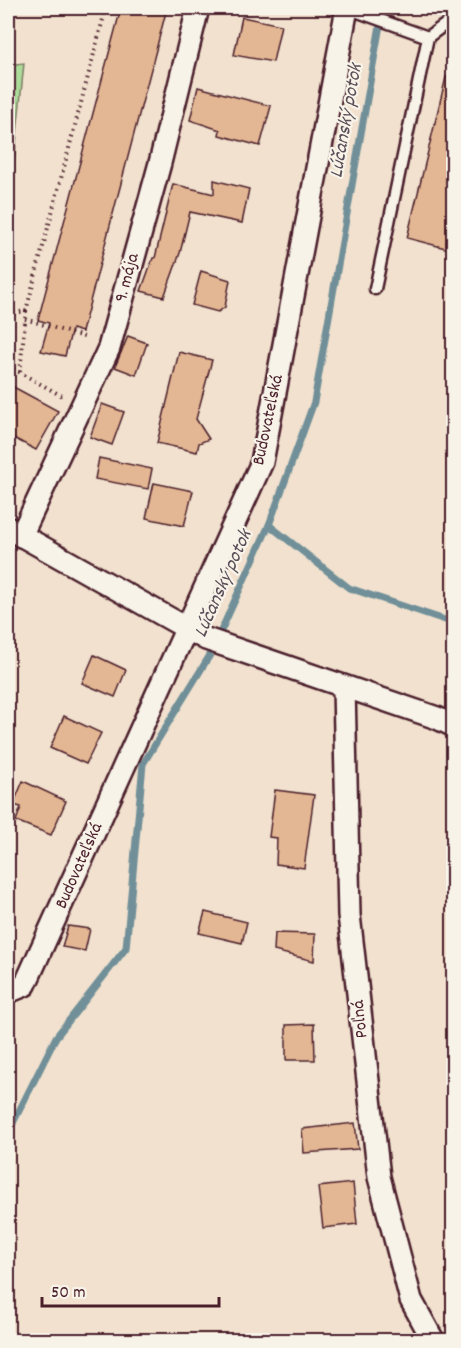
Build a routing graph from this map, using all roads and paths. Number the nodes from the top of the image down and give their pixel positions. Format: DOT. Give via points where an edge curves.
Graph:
graph roads {
  1 [pos="106,8"];
  2 [pos="198,8"];
  3 [pos="352,9"];
  4 [pos="453,18"];
  5 [pos="428,37"];
  6 [pos="375,290"];
  7 [pos="26,311"];
  8 [pos="8,314"];
  9 [pos="25,319"];
  10 [pos="87,338"];
  11 [pos="8,366"];
  12 [pos="20,372"];
  13 [pos="70,400"];
  14 [pos="14,532"];
  15 [pos="197,634"];
  16 [pos="344,687"];
  17 [pos="453,726"];
  18 [pos="8,992"];
  19 [pos="433,1341"];
  1 -- 7 [label="path"];
  2 -- 14 [label="street, 9. mája" via="109,348"];
  3 -- 5 [label="lane"];
  3 -- 15 [label="street, Budovateľská" via="262,462"];
  4 -- 5 [label="lane"];
  5 -- 6 [label="lane"];
  7 -- 8 [label="path"];
  7 -- 9 [label="path"];
  9 -- 10 [label="path"];
  9 -- 12 [label="path"];
  11 -- 12 [label="path"];
  12 -- 13 [label="path"];
  14 -- 15 [label="street"];
  15 -- 16 [label="street"];
  15 -- 18 [label="street, Budovateľská" via="25,985"];
  16 -- 17 [label="street"];
  16 -- 19 [label="street, Poľná" via="349,915 379,1176 411,1300"];
}
